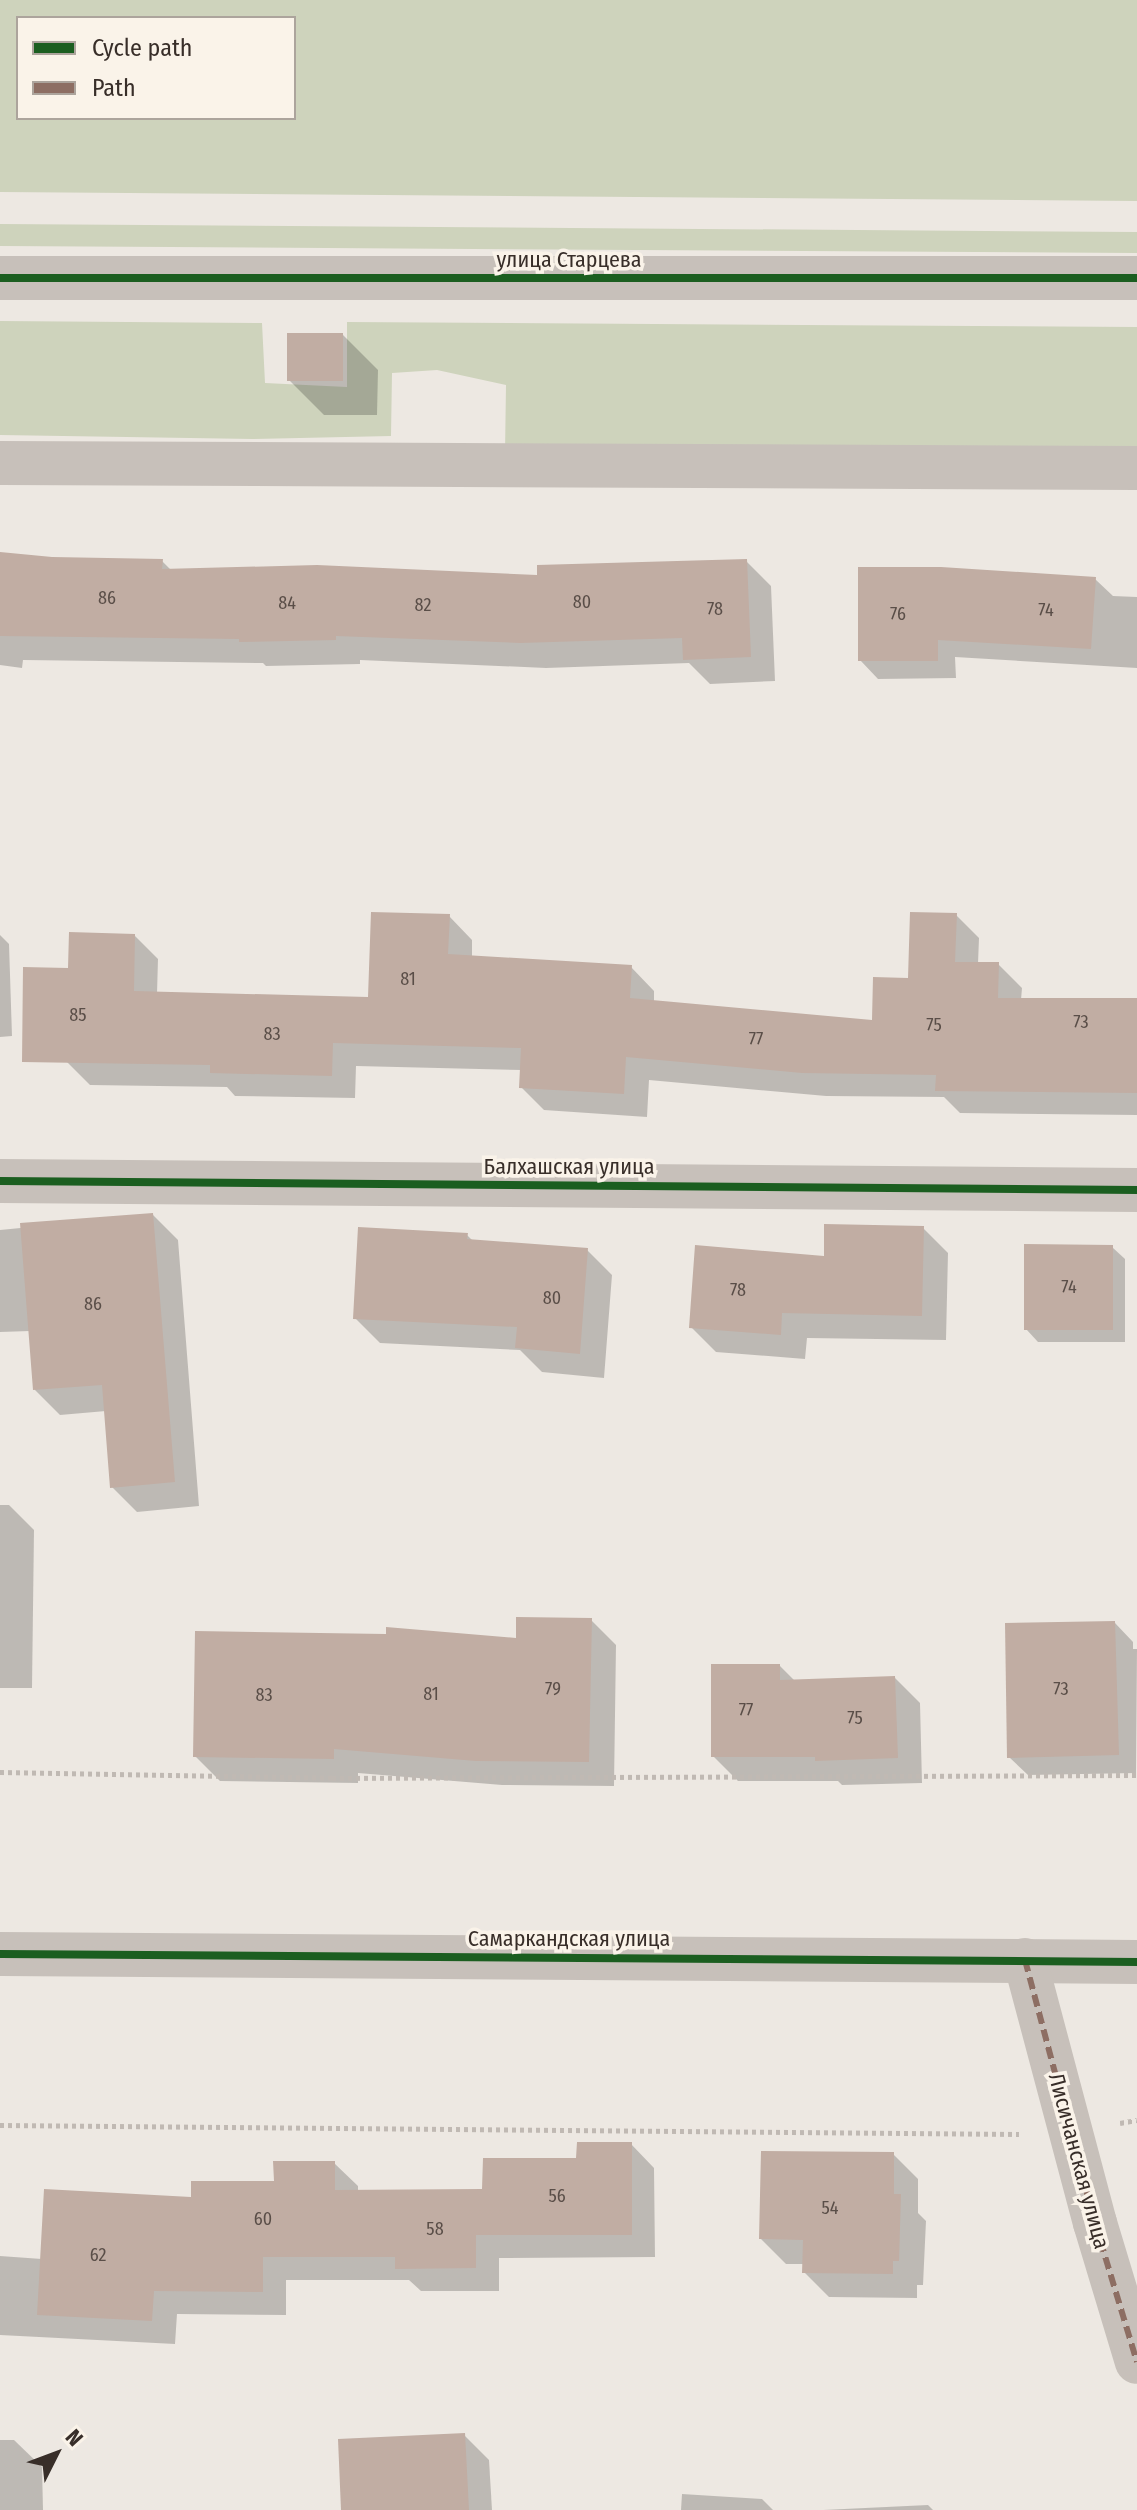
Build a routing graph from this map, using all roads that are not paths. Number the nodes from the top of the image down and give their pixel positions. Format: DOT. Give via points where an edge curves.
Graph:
graph roads {
  1 [pos="0,278"];
  2 [pos="1137,278"];
  3 [pos="0,463"];
  4 [pos="1137,468"];
  5 [pos="0,1181"];
  6 [pos="1137,1190"];
  7 [pos="0,1954"];
  8 [pos="1025,1960"];
  9 [pos="1137,1962"];
  10 [pos="1137,2362"];
  1 -- 2 [label="street, улица Старцева"];
  3 -- 4 [label="street"];
  5 -- 6 [label="street, Балхашская улица"];
  7 -- 8 [label="street, Самаркандская улица"];
  8 -- 9 [label="street, Самаркандская улица"];
  8 -- 10 [label="street, Лисичанская улица"];
}
